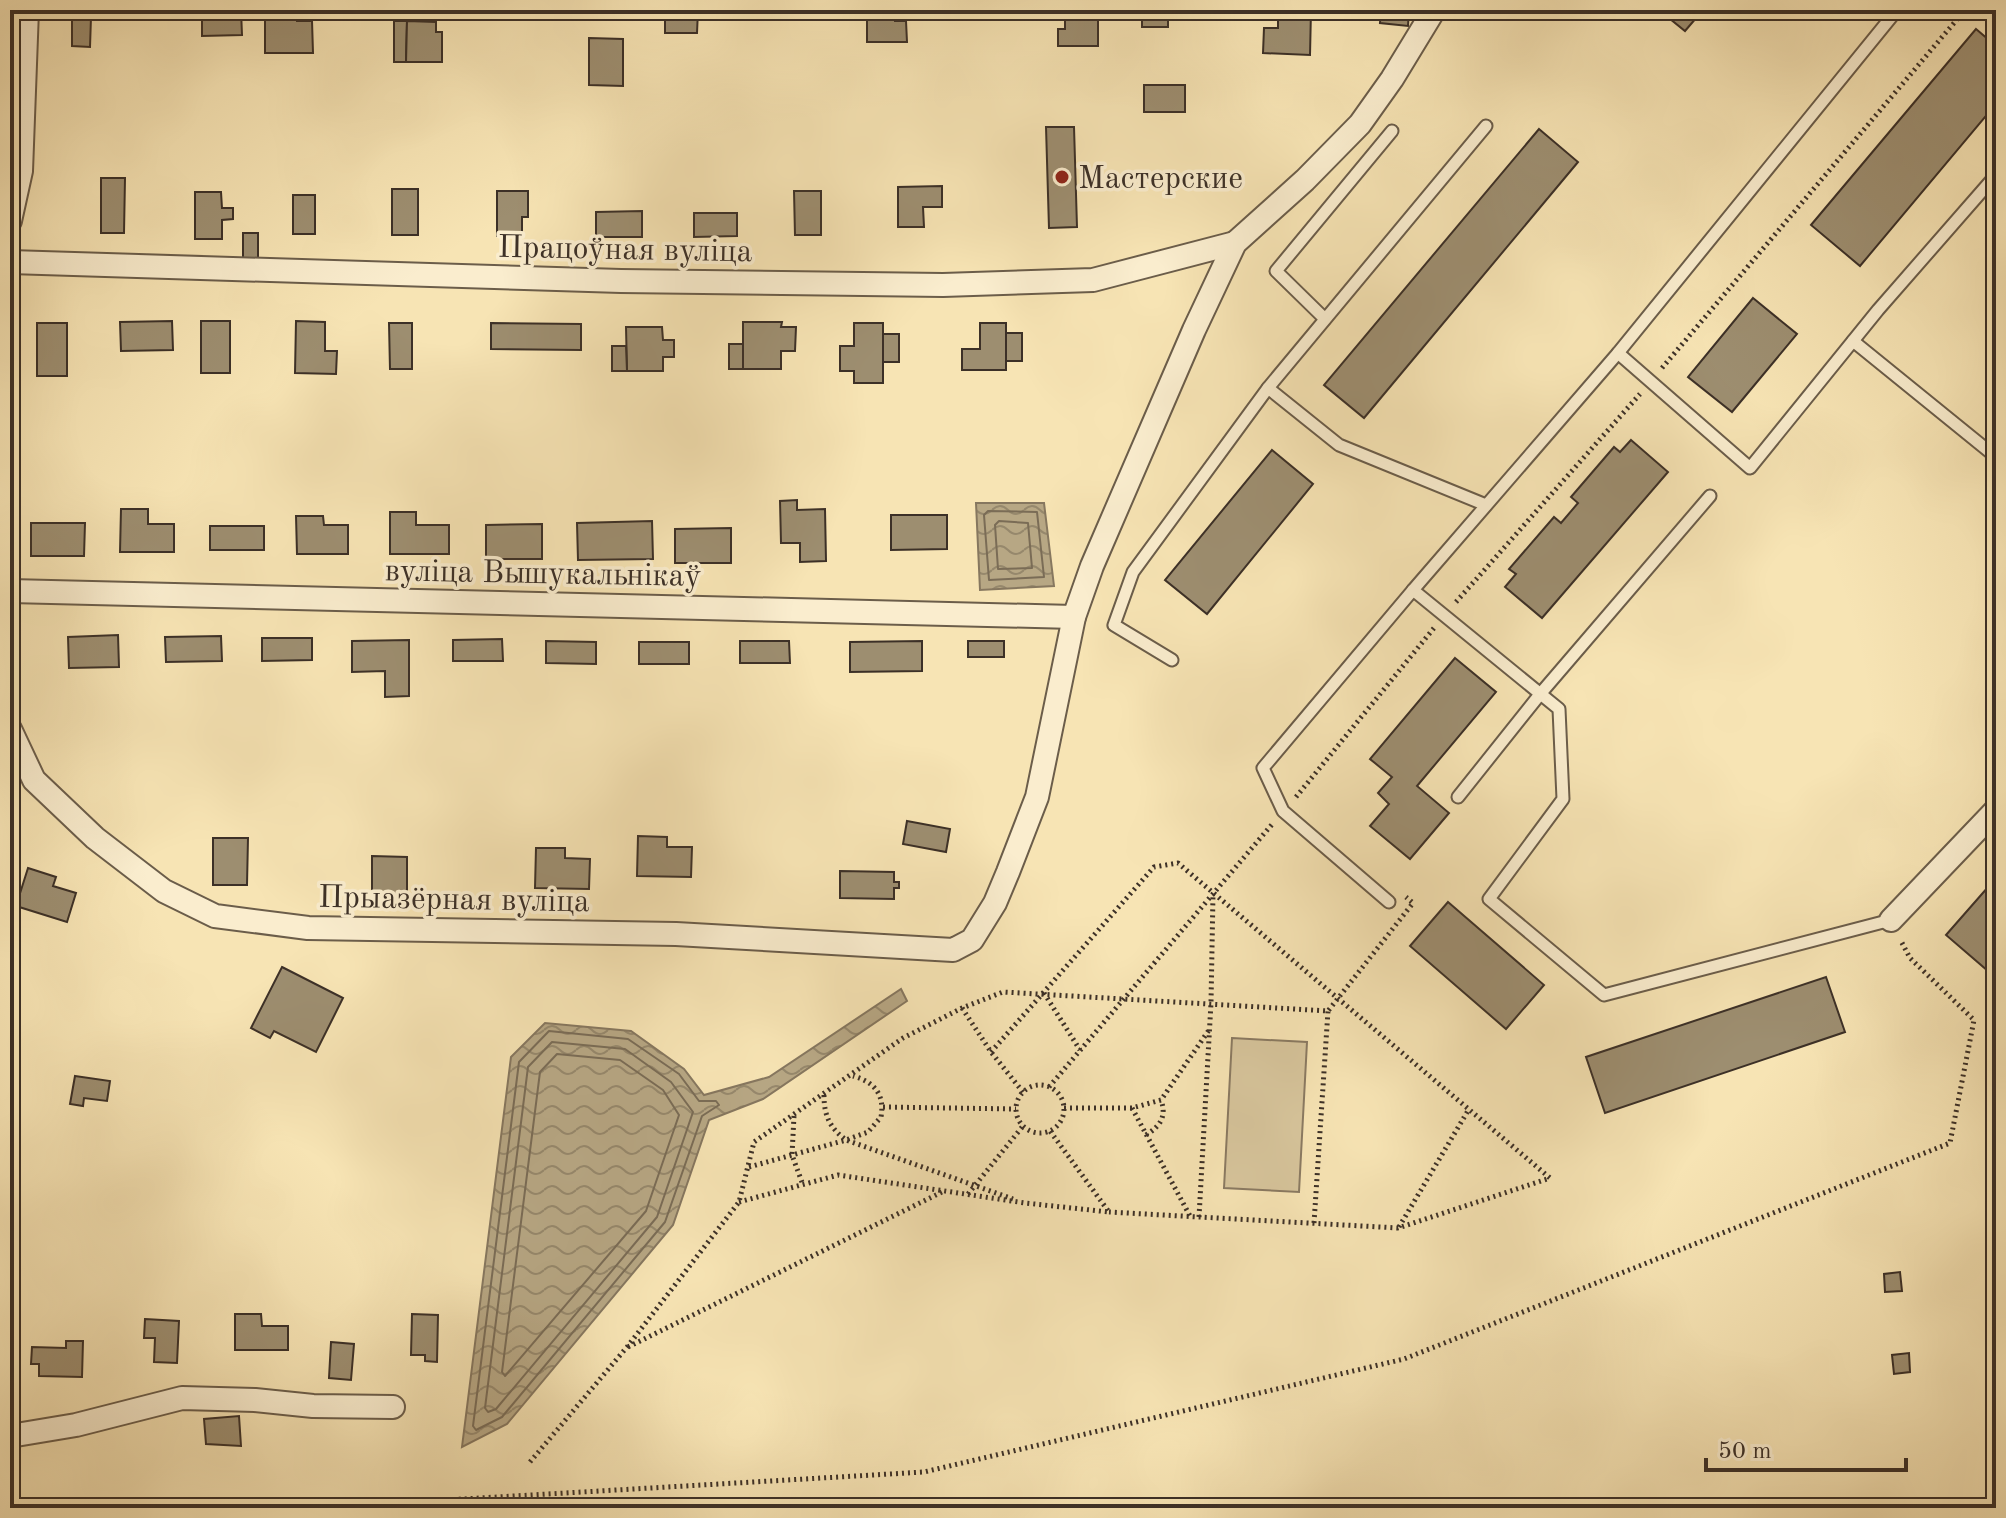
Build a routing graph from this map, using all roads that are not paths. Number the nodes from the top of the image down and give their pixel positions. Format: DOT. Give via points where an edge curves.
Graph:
graph roads {
  1 [pos="27,10"];
  2 [pos="1434,10"];
  3 [pos="1897,10"];
  4 [pos="1486,126"];
  5 [pos="1392,131"];
  6 [pos="1996,175"];
  7 [pos="10,221"];
  8 [pos="1235,243"];
  9 [pos="10,262"];
  10 [pos="1325,319"];
  11 [pos="1853,341"];
  12 [pos="1618,353"];
  13 [pos="1268,388"];
  14 [pos="1996,457"];
  15 [pos="1710,496"];
  16 [pos="1486,505"];
  17 [pos="1413,590"];
  18 [pos="10,591"];
  19 [pos="1074,617"];
  20 [pos="1172,660"];
  21 [pos="1541,693"];
  22 [pos="10,729"];
  23 [pos="1458,797"];
  24 [pos="1996,810"];
  25 [pos="1389,902"];
  26 [pos="1891,920"];
  27 [pos="393,1407"];
  28 [pos="10,1436"];
  1 -- 7 [label="street" via="21,171"];
  2 -- 8 [label="street" via="1360,124"];
  3 -- 12 [label="lane"];
  4 -- 10 [label="lane"];
  5 -- 10 [label="lane" via="1276,271"];
  6 -- 11 [label="lane"];
  8 -- 9 [label="street, Працоўная вуліца" via="1093,280 943,285"];
  8 -- 19 [label="street" via="1143,446"];
  10 -- 13 [label="lane"];
  11 -- 12 [label="lane" via="1750,468"];
  11 -- 14 [label="lane"];
  12 -- 16 [label="lane"];
  13 -- 16 [label="lane" via="1339,445"];
  13 -- 20 [label="lane" via="1133,572 1114,625"];
  15 -- 21 [label="lane"];
  16 -- 17 [label="lane"];
  17 -- 21 [label="lane"];
  17 -- 25 [label="lane" via="1263,768 1283,811"];
  18 -- 19 [label="street, вуліца Вышукальнікаў"];
  19 -- 22 [label="street, Прыазёрная вуліца" via="1037,797 995,903 972,940 953,950 676,934 308,928 215,916 164,891 95,838 34,780"];
  21 -- 23 [label="lane"];
  21 -- 26 [label="lane" via="1559,709 1563,799 1489,899 1604,995"];
  24 -- 26 [label="street"];
  27 -- 28 [label="street" via="182,1398"];
}
